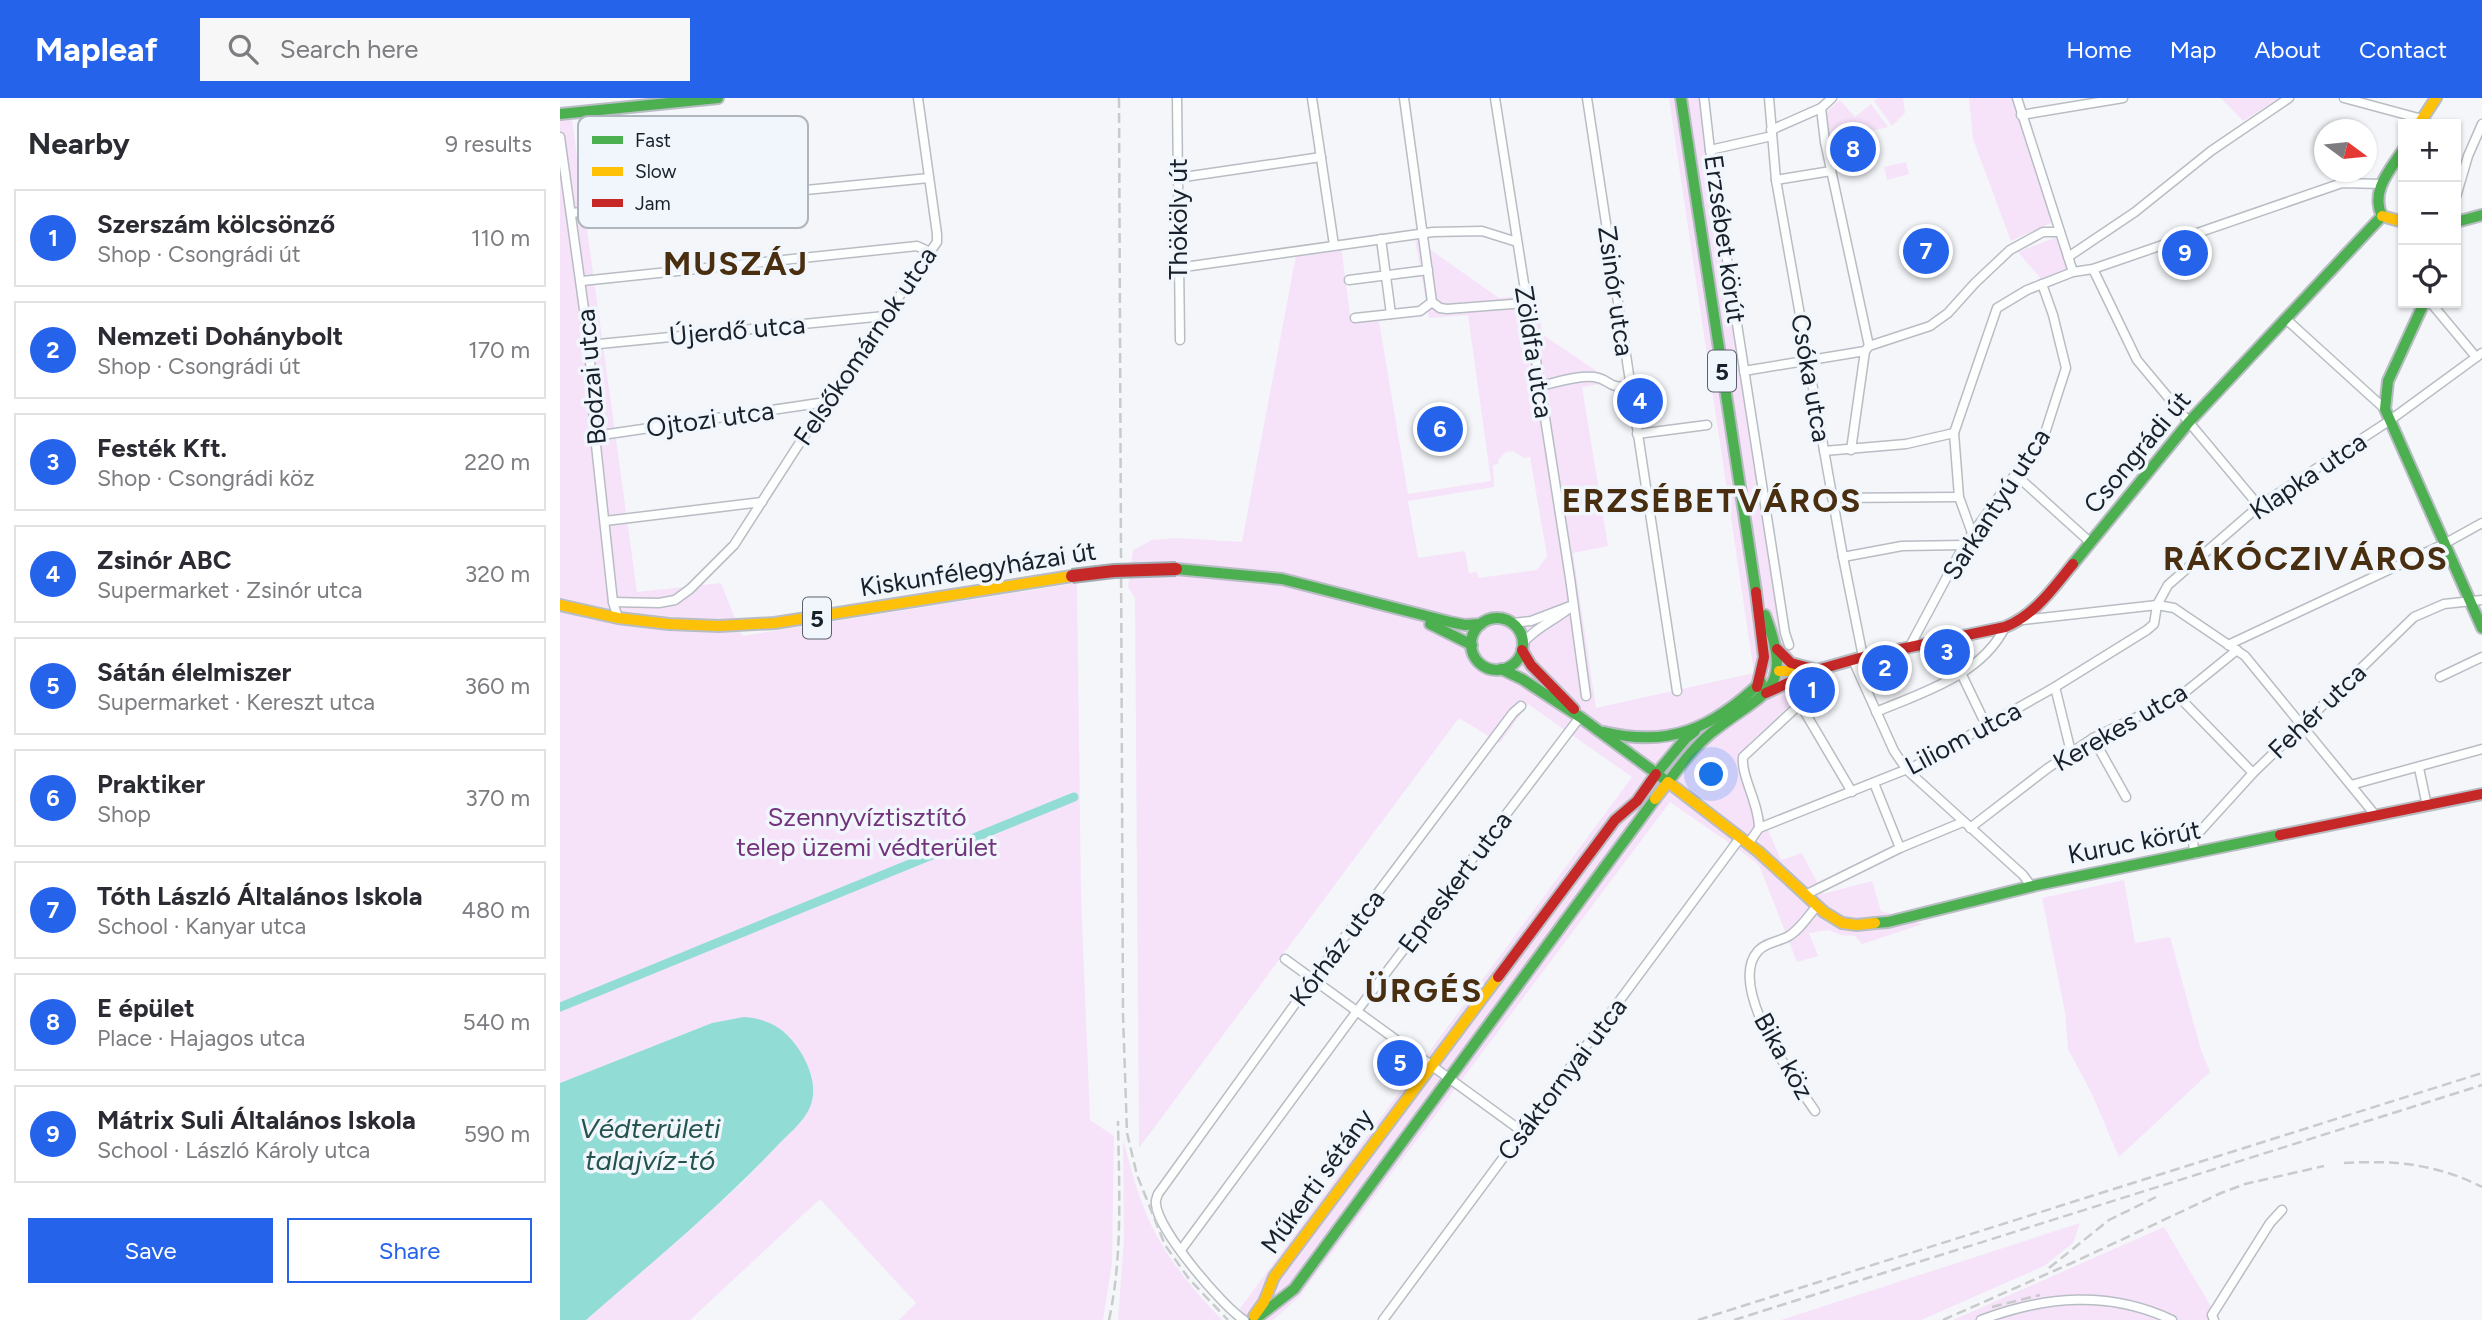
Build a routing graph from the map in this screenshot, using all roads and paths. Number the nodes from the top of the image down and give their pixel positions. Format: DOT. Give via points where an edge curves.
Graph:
graph roads {
  1 [pos="718,98"];
  2 [pos="918,98"];
  3 [pos="1177,98"];
  4 [pos="1312,98"];
  5 [pos="1404,98"];
  6 [pos="1495,98"];
  7 [pos="1587,98"];
  8 [pos="1681,98"];
  9 [pos="1704,98"];
  10 [pos="1769,98"];
  11 [pos="1832,98"];
  12 [pos="2017,98"];
  13 [pos="2123,98"];
  14 [pos="2289,98"];
  15 [pos="2344,98"];
  16 [pos="2436,98"];
  17 [pos="1821,108"];
  18 [pos="560,114"];
  19 [pos="2021,115"];
  20 [pos="2414,119"];
  21 [pos="2422,119"];
  22 [pos="2482,124"];
  23 [pos="1771,133"];
  24 [pos="560,137"];
  25 [pos="1710,150"];
  26 [pos="1321,157"];
  27 [pos="2398,157"];
  28 [pos="1832,171"];
  29 [pos="929,178"];
  30 [pos="1177,178"];
  31 [pos="1776,180"];
  32 [pos="2460,182"];
  33 [pos="2382,184"];
  34 [pos="808,190"];
  35 [pos="578,212"];
  36 [pos="571,213"];
  37 [pos="2482,215"];
  38 [pos="2382,216"];
  39 [pos="2398,221"];
  40 [pos="2461,221"];
  41 [pos="2060,232"];
  42 [pos="1423,233"];
  43 [pos="1381,239"];
  44 [pos="1517,242"];
  45 [pos="1334,245"];
  46 [pos="930,252"];
  47 [pos="2068,257"];
  48 [pos="1177,268"];
  49 [pos="2093,269"];
  50 [pos="1428,270"];
  51 [pos="2073,272"];
  52 [pos="1386,275"];
  53 [pos="582,281"];
  54 [pos="1349,281"];
  55 [pos="2042,284"];
  56 [pos="1432,302"];
  57 [pos="1525,303"];
  58 [pos="2422,308"];
  59 [pos="2436,308"];
  60 [pos="1391,314"];
  61 [pos="885,316"];
  62 [pos="1355,318"];
  63 [pos="2286,320"];
  64 [pos="1180,340"];
  65 [pos="589,345"];
  66 [pos="1867,348"];
  67 [pos="2479,355"];
  68 [pos="1808,359"];
  69 [pos="1744,371"];
  70 [pos="1539,386"];
  71 [pos="1630,386"];
  72 [pos="825,402"];
  73 [pos="2387,415"];
  74 [pos="2189,422"];
  75 [pos="1707,425"];
  76 [pos="1637,433"];
  77 [pos="1954,433"];
  78 [pos="595,436"];
  79 [pos="1852,450"];
  80 [pos="1824,451"];
  81 [pos="2016,475"];
  82 [pos="1959,497"];
  83 [pos="1832,498"];
  84 [pos="762,502"];
  85 [pos="2259,506"];
  86 [pos="605,522"];
  87 [pos="2482,523"];
  88 [pos="1972,533"];
  89 [pos="2091,543"];
  90 [pos="2444,544"];
  91 [pos="1964,545"];
  92 [pos="1843,557"];
  93 [pos="1756,594"];
  94 [pos="2476,601"];
  95 [pos="613,602"];
  96 [pos="2040,604"];
  97 [pos="560,605"];
  98 [pos="1573,605"];
  99 [pos="2157,605"];
  100 [pos="1401,611"];
  101 [pos="2056,615"];
  102 [pos="618,618"];
  103 [pos="2020,621"];
  104 [pos="1513,623"];
  105 [pos="1481,624"];
  106 [pos="2005,627"];
  107 [pos="2482,628"];
  108 [pos="1763,636"];
  109 [pos="1950,639"];
  110 [pos="1472,645"];
  111 [pos="2228,645"];
  112 [pos="1910,646"];
  113 [pos="1523,647"];
  114 [pos="1783,647"];
  115 [pos="2237,650"];
  116 [pos="2482,657"];
  117 [pos="1858,658"];
  118 [pos="1502,669"];
  119 [pos="1817,670"];
  120 [pos="1779,671"];
  121 [pos="1961,673"];
  122 [pos="2440,677"];
  123 [pos="2055,687"];
  124 [pos="1677,691"];
  125 [pos="1760,691"];
  126 [pos="1586,696"];
  127 [pos="2179,697"];
  128 [pos="1521,706"];
  129 [pos="1876,712"];
  130 [pos="1580,717"];
  131 [pos="1706,722"];
  132 [pos="2300,726"];
  133 [pos="1987,727"];
  134 [pos="1600,732"];
  135 [pos="2093,738"];
  136 [pos="2482,749"];
  137 [pos="2071,752"];
  138 [pos="2419,768"];
  139 [pos="1907,770"];
  140 [pos="2253,773"];
  141 [pos="1656,774"];
  142 [pos="1668,782"];
  143 [pos="1874,783"];
  144 [pos="2351,785"];
  145 [pos="1852,792"];
  146 [pos="2482,794"];
  147 [pos="2126,797"];
  148 [pos="2427,806"];
  149 [pos="2376,816"];
  150 [pos="1966,825"];
  151 [pos="1759,828"];
  152 [pos="1744,841"];
  153 [pos="1900,848"];
  154 [pos="2194,854"];
  155 [pos="2031,886"];
  156 [pos="1805,895"];
  157 [pos="1817,906"];
  158 [pos="1285,959"];
  159 [pos="1313,979"];
  160 [pos="1357,1011"];
  161 [pos="1431,1065"];
  162 [pos="1450,1079"];
  163 [pos="1815,1111"];
  164 [pos="1523,1132"];
  165 [pos="2281,1210"];
  166 [pos="1181,1250"];
  167 [pos="1270,1286"];
  168 [pos="1284,1298"];
  169 [pos="1244,1320"];
  170 [pos="1253,1320"];
  171 [pos="1383,1320"];
  172 [pos="1981,1320"];
  173 [pos="2172,1320"];
  174 [pos="2214,1320"];
  1 -- 18 [label="street"];
  2 -- 29 [label="street, Felsőkomárnok utca"];
  3 -- 30 [label="street, Thököly út"];
  4 -- 26 [label="street"];
  5 -- 42 [label="street"];
  6 -- 44 [label="street, Zöldfa utca"];
  7 -- 71 [label="street, Zsinór utca"];
  8 -- 93 [label="street, Erzsébet körút / 5"];
  9 -- 25 [label="street"];
  10 -- 23 [label="street, Csóka utca"];
  11 -- 17 [label="street"];
  12 -- 19 [label="street"];
  13 -- 19 [label="street"];
  14 -- 47 [label="street"];
  15 -- 20 [label="street"];
  16 -- 21 [label="street"];
  17 -- 23 [label="street"];
  17 -- 28 [label="street"];
  19 -- 41 [label="street"];
  22 -- 32 [label="street"];
  23 -- 25 [label="street"];
  23 -- 31 [label="street, Csóka utca"];
  24 -- 36 [label="street, Bodzai utca"];
  25 -- 69 [label="street"];
  26 -- 30 [label="street"];
  26 -- 45 [label="street"];
  27 -- 33 [label="street"];
  28 -- 31 [label="street"];
  28 -- 66 [label="street"];
  29 -- 34 [label="street"];
  29 -- 46 [label="street, Felsőkomárnok utca" via="937,233"];
  30 -- 48 [label="street, Thököly út"];
  31 -- 68 [label="street, Csóka utca"];
  33 -- 38 [label="street" via="2377,205"];
  33 -- 49 [label="street" via="2342,183"];
  35 -- 36 [label="street"];
  36 -- 53 [label="street, Bodzai utca"];
  37 -- 40 [label="street"];
  38 -- 39 [label="street"];
  38 -- 63 [label="street, Csongrádi út"];
  41 -- 47 [label="street"];
  41 -- 66 [label="street" via="2043,232 2010,250 1930,326"];
  42 -- 43 [label="street"];
  42 -- 44 [label="street" via="1482,231"];
  42 -- 50 [label="street"];
  43 -- 45 [label="street"];
  43 -- 52 [label="street"];
  44 -- 57 [label="street, Zöldfa utca"];
  45 -- 48 [label="street"];
  46 -- 53 [label="street" via="917,246"];
  46 -- 61 [label="street, Felsőkomárnok utca"];
  47 -- 51 [label="street"];
  48 -- 64 [label="street, Thököly út"];
  49 -- 51 [label="street"];
  49 -- 74 [label="street" via="2137,360"];
  50 -- 52 [label="street"];
  50 -- 56 [label="street"];
  51 -- 55 [label="street"];
  52 -- 54 [label="street"];
  52 -- 60 [label="street"];
  53 -- 65 [label="street, Bodzai utca"];
  55 -- 77 [label="street" via="1997,308"];
  55 -- 81 [label="street, Sarkantyú utca" via="2064,358 2065,377 2045,433"];
  56 -- 57 [label="street" via="1447,309"];
  56 -- 60 [label="street" via="1420,311"];
  57 -- 70 [label="street, Zöldfa utca"];
  58 -- 73 [label="street" via="2388,381"];
  59 -- 67 [label="street"];
  60 -- 62 [label="street"];
  61 -- 65 [label="street, Újerdő utca"];
  61 -- 72 [label="street, Felsőkomárnok utca"];
  63 -- 73 [label="street"];
  63 -- 74 [label="street, Csongrádi út"];
  65 -- 78 [label="street, Bodzai utca"];
  66 -- 68 [label="street"];
  66 -- 79 [label="street"];
  67 -- 73 [label="street, Klapka utca"];
  68 -- 69 [label="street"];
  68 -- 80 [label="street, Csóka utca"];
  69 -- 114 [label="street" via="1785,633"];
  70 -- 71 [label="street" via="1589,377 1613,387"];
  70 -- 98 [label="street, Zöldfa utca"];
  71 -- 76 [label="street, Zsinór utca"];
  72 -- 78 [label="street, Ojtozi utca"];
  72 -- 84 [label="street, Felsőkomárnok utca"];
  73 -- 85 [label="street, Klapka utca"];
  73 -- 90 [label="street"];
  74 -- 85 [label="street"];
  74 -- 89 [label="street, Csongrádi út"];
  75 -- 76 [label="street"];
  76 -- 124 [label="street, Zsinór utca"];
  77 -- 79 [label="street"];
  77 -- 82 [label="street"];
  78 -- 86 [label="street, Bodzai utca"];
  79 -- 80 [label="street"];
  80 -- 83 [label="street, Csóka utca"];
  81 -- 88 [label="street, Sarkantyú utca"];
  81 -- 89 [label="street"];
  82 -- 83 [label="street"];
  82 -- 88 [label="street"];
  83 -- 92 [label="street, Csóka utca"];
  84 -- 86 [label="street"];
  84 -- 95 [label="street, Felsőkomárnok utca" via="734,545 675,600"];
  85 -- 99 [label="street, Klapka utca" via="2168,585"];
  86 -- 95 [label="street, Bodzai utca"];
  87 -- 90 [label="street"];
  88 -- 91 [label="street, Sarkantyú utca"];
  89 -- 96 [label="street, Csongrádi út"];
  90 -- 94 [label="street"];
  90 -- 111 [label="street"];
  91 -- 92 [label="street" via="1902,546"];
  91 -- 112 [label="street, Sarkantyú utca"];
  92 -- 117 [label="street, Csóka utca"];
  93 -- 108 [label="street, Erzsébet körút / 5"];
  93 -- 114 [label="street, Erzsébet körút / 5"];
  94 -- 107 [label="street"];
  94 -- 132 [label="street, Fehér utca" via="2444,604 2414,617"];
  95 -- 102 [label="street, Bodzai utca"];
  96 -- 101 [label="street"];
  96 -- 103 [label="street, Csongrádi út"];
  97 -- 102 [label="street, Kiskunfélegyházai út / 5"];
  98 -- 104 [label="street"];
  98 -- 113 [label="street" via="1541,626"];
  98 -- 126 [label="street, Zöldfa utca"];
  99 -- 101 [label="street"];
  99 -- 111 [label="street" via="2174,608"];
  99 -- 123 [label="street, Liliom utca" via="2154,624 2147,630"];
  100 -- 102 [label="street, Kiskunfélegyházai út / 5, bridge" via="1282,579 1176,569 1072,576 775,623 690,625"];
  100 -- 105 [label="street, Kiskunfélegyházai út / 5" via="1465,625"];
  100 -- 110 [label="street, Kiskunfélegyházai út / 5"];
  101 -- 103 [label="street"];
  103 -- 106 [label="street, Csongrádi út"];
  104 -- 105 [label="street, 5" via="1496,618"];
  104 -- 113 [label="street, 5"];
  105 -- 110 [label="street"];
  106 -- 109 [label="street, Csongrádi út"];
  106 -- 121 [label="street" via="1993,647"];
  108 -- 120 [label="street"];
  108 -- 125 [label="street, Erzsébet körút / 5"];
  109 -- 112 [label="street, Csongrádi út"];
  109 -- 121 [label="street"];
  110 -- 118 [label="street, 5" via="1482,664"];
  111 -- 115 [label="street"];
  112 -- 117 [label="street, Csongrádi út"];
  113 -- 118 [label="street" via="1515,663"];
  113 -- 130 [label="street, 5" via="1531,665"];
  114 -- 119 [label="street" via="1791,663"];
  114 -- 120 [label="street, Erzsébet körút / 5"];
  115 -- 127 [label="street, Kerekes utca"];
  115 -- 132 [label="street"];
  116 -- 122 [label="street"];
  117 -- 119 [label="street, Csongrádi út"];
  117 -- 129 [label="street, Csóka utca"];
  118 -- 130 [label="street, 5"];
  119 -- 120 [label="street, Csongrádi út"];
  119 -- 125 [label="street, Csongrádi út"];
  120 -- 125 [label="street, 5" via="1772,684"];
  121 -- 129 [label="street"];
  121 -- 133 [label="street"];
  123 -- 133 [label="street, Liliom utca"];
  123 -- 137 [label="street"];
  125 -- 131 [label="street, 5"];
  125 -- 142 [label="street, 5" via="1697,744"];
  127 -- 135 [label="street, Kerekes utca"];
  127 -- 140 [label="street"];
  128 -- 159 [label="street, Kórház utca"];
  129 -- 139 [label="street, Csóka utca"];
  130 -- 134 [label="street, 5"];
  130 -- 160 [label="street, Epreskert utca"];
  131 -- 134 [label="street, 5" via="1655,738"];
  131 -- 141 [label="street, Műkerti sétány"];
  132 -- 140 [label="street, Fehér utca"];
  132 -- 144 [label="street"];
  133 -- 139 [label="street, Liliom utca"];
  134 -- 141 [label="street, 5"];
  135 -- 137 [label="street, Kerekes utca"];
  135 -- 147 [label="street"];
  136 -- 138 [label="street"];
  137 -- 150 [label="street, Kerekes utca"];
  138 -- 144 [label="street"];
  138 -- 148 [label="street"];
  139 -- 143 [label="street, Liliom utca"];
  139 -- 150 [label="street, Csóka utca"];
  140 -- 154 [label="street, Fehér utca" via="2193,839"];
  141 -- 142 [label="street, 5"];
  141 -- 161 [label="street, Műkerti sétány" via="1637,801 1615,820"];
  142 -- 152 [label="street, Kuruc körút"];
  142 -- 162 [label="street, Műkerti sétány"];
  143 -- 145 [label="street, Liliom utca"];
  143 -- 153 [label="street"];
  144 -- 149 [label="street"];
  145 -- 151 [label="street, Liliom utca"];
  145 -- 151 [label="street" via="1800,704 1743,757"];
  146 -- 148 [label="street, Kuruc körút"];
  148 -- 149 [label="street, Kuruc körút"];
  149 -- 154 [label="street, Kuruc körút"];
  150 -- 153 [label="street, Kerekes utca"];
  150 -- 155 [label="street, Csóka utca"];
  151 -- 152 [label="street"];
  152 -- 156 [label="street, Kuruc körút"];
  152 -- 164 [label="street, Csáktornyai utca"];
  153 -- 156 [label="street, Kerekes utca"];
  154 -- 155 [label="street, Kuruc körút"];
  155 -- 157 [label="street, Kuruc körút" via="1864,925 1842,923"];
  156 -- 157 [label="street, Kuruc körút"];
  157 -- 163 [label="street, Bika köz" via="1791,934 1757,952 1751,965 1754,1002 1766,1034"];
  158 -- 159 [label="street"];
  159 -- 160 [label="street"];
  159 -- 166 [label="street, Kórház utca" via="1158,1194 1161,1219"];
  160 -- 161 [label="street"];
  160 -- 166 [label="street, Epreskert utca"];
  161 -- 162 [label="street"];
  161 -- 167 [label="street, Műkerti sétány"];
  162 -- 164 [label="street"];
  162 -- 168 [label="street, Műkerti sétány"];
  164 -- 171 [label="street, Csáktornyai utca"];
  165 -- 174 [label="street" via="2212,1315"];
  166 -- 169 [label="street" via="1207,1287"];
  167 -- 168 [label="street" via="1274,1296"];
  167 -- 170 [label="street, Műkerti sétány"];
  168 -- 170 [label="street, Műkerti sétány"];
  172 -- 173 [label="street" via="2035,1304 2082,1298 2126,1303"];
}
